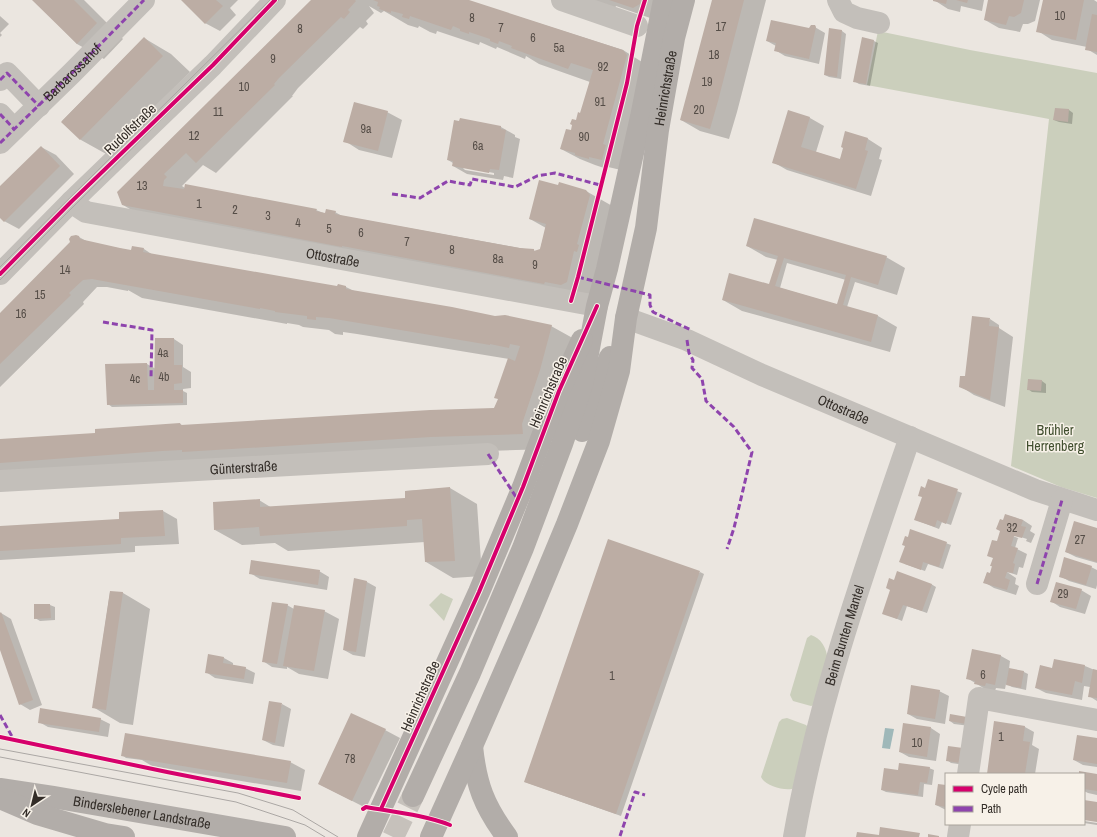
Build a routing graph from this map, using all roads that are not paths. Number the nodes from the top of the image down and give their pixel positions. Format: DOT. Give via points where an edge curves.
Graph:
graph roads {
  1 [pos="144,0"];
  2 [pos="274,0"];
  3 [pos="562,0"];
  4 [pos="664,0"];
  5 [pos="684,0"];
  6 [pos="838,0"];
  7 [pos="880,23"];
  8 [pos="637,26"];
  9 [pos="0,80"];
  10 [pos="39,106"];
  11 [pos="5,129"];
  12 [pos="71,202"];
  13 [pos="0,274"];
  14 [pos="597,306"];
  15 [pos="626,318"];
  16 [pos="910,437"];
  17 [pos="488,454"];
  18 [pos="0,481"];
  19 [pos="1062,500"];
  20 [pos="1097,510"];
  21 [pos="1037,584"];
  22 [pos="1097,720"];
  23 [pos="472,746"];
  24 [pos="968,773"];
  25 [pos="0,789"];
  26 [pos="0,798"];
  27 [pos="960,825"];
  28 [pos="124,837"];
  29 [pos="285,837"];
  30 [pos="368,837"];
  31 [pos="430,837"];
  32 [pos="507,837"];
  33 [pos="794,837"];
  34 [pos="958,837"];
  1 -- 10 [label="street, Barbarossahof"];
  2 -- 12 [label="street, Rudolfstraße" via="212,65"];
  3 -- 8 [label="street"];
  4 -- 14 [label="main road, Heinrichstraße" via="641,117"];
  5 -- 15 [label="main road, Heinrichstraße" via="674,38 658,130 646,228"];
  6 -- 7 [label="street" via="844,12"];
  9 -- 10 [label="street" via="7,73"];
  10 -- 11 [label="street, Barbarossahof"];
  12 -- 13 [label="street, Rudolfstraße"];
  12 -- 14 [label="street, Ottostraße" via="86,212"];
  14 -- 15 [label="main road, Heinrichstraße" via="582,385 562,444 523,548 419,798 530,566"];
  14 -- 30 [label="main road, Heinrichstraße" via="559,391 523,488 479,592"];
  15 -- 16 [label="street, Ottostraße" via="687,340 762,375"];
  15 -- 23 [label="main road, Heinrichstraße" via="619,371 599,441 530,613"];
  16 -- 19 [label="street, Ottostraße"];
  16 -- 33 [label="street, Beim Bunten Mantel" via="845,634 820,721"];
  17 -- 18 [label="street, Günterstraße"];
  19 -- 20 [label="street, Ottostraße"];
  19 -- 21 [label="street"];
  22 -- 24 [label="street" via="979,698"];
  23 -- 31 [label="main road"];
  23 -- 32 [label="main road" via="486,806"];
  25 -- 29 [label="main road, Binderslebener Landstraße"];
  26 -- 28 [label="main road, Binderslebener Landstraße" via="37,814"];
  27 -- 34 [label="street"];
}
